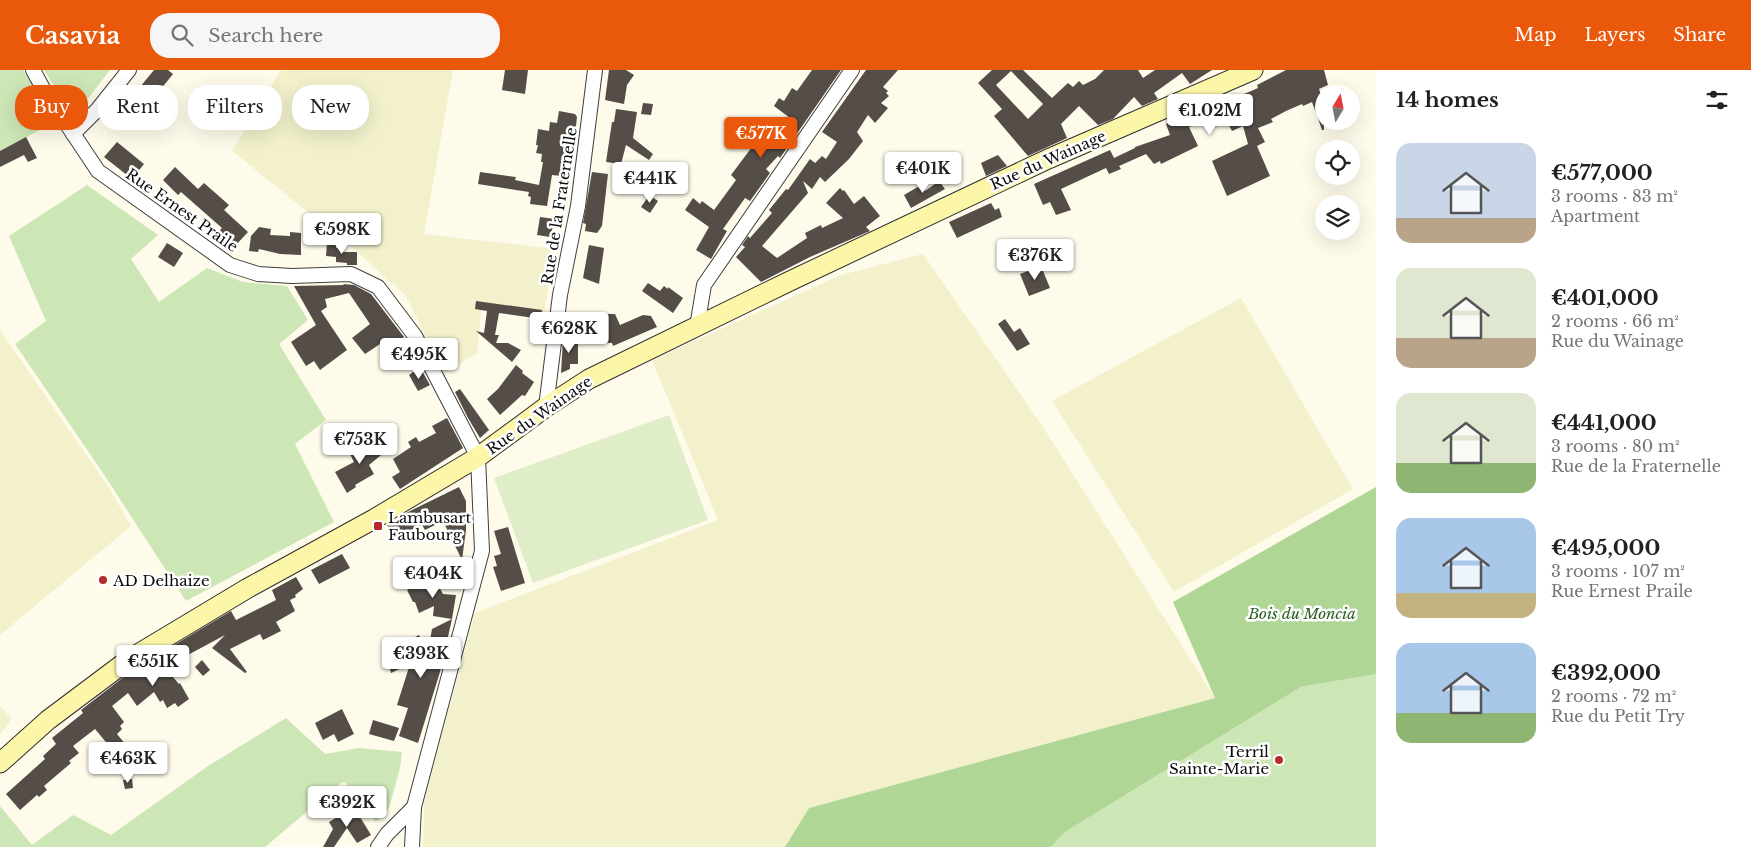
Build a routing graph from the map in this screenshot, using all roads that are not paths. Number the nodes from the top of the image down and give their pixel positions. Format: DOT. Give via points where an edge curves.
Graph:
graph roads {
  1 [pos="33,70"];
  2 [pos="129,70"];
  3 [pos="595,70"];
  4 [pos="852,70"];
  5 [pos="1253,70"];
  6 [pos="73,134"];
  7 [pos="697,327"];
  8 [pos="546,407"];
  9 [pos="478,457"];
  10 [pos="0,763"];
  11 [pos="414,807"];
  12 [pos="378,847"];
  13 [pos="412,847"];
  1 -- 6 [label="street, Rue Ernest Praile" via="53,107"];
  2 -- 6 [label="street"];
  3 -- 8 [label="street, Rue de la Fraternelle" via="578,206 560,295"];
  4 -- 7 [label="street" via="704,285"];
  5 -- 7 [label="main road, Rue du Wainage" via="1040,163"];
  6 -- 9 [label="street, Rue Ernest Praile" via="98,171 230,265 258,274 352,274 378,287 416,336"];
  7 -- 8 [label="main road, Rue du Wainage" via="589,379"];
  8 -- 9 [label="main road, Rue du Wainage"];
  9 -- 10 [label="main road, Rue du Wainage" via="128,660 48,720"];
  9 -- 11 [label="street" via="482,551"];
  11 -- 12 [label="street" via="386,834"];
  11 -- 13 [label="street"];
}
